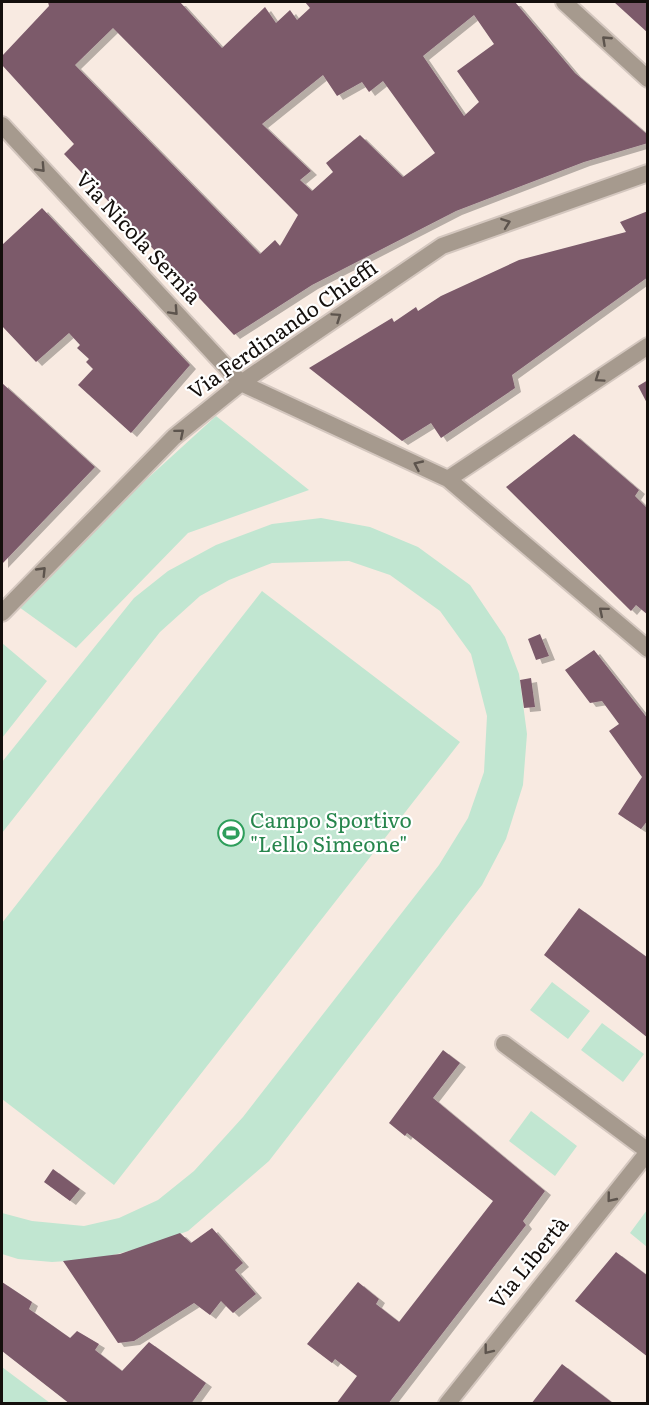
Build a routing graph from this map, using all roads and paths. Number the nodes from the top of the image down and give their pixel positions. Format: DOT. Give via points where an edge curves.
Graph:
graph roads {
  1 [pos="564,2"];
  2 [pos="648,79"];
  3 [pos="2,125"];
  4 [pos="648,172"];
  5 [pos="648,346"];
  6 [pos="241,383"];
  7 [pos="448,478"];
  8 [pos="2,613"];
  9 [pos="648,649"];
  10 [pos="504,1044"];
  11 [pos="648,1152"];
  12 [pos="447,1404"];
  2 -- 1 [label="street, one-way"];
  3 -- 6 [label="street, Via Nicola Sernia, one-way"];
  6 -- 4 [label="street, Via Ferdinando Chieffi, one-way" via="442,246"];
  5 -- 7 [label="street, one-way"];
  7 -- 6 [label="street, one-way"];
  8 -- 6 [label="street, Via Ferdinando Chieffi, one-way" via="174,437"];
  9 -- 7 [label="street, one-way"];
  10 -- 11 [label="street, Via Libertà"];
  11 -- 12 [label="street, Via Libertà, one-way"];
}
